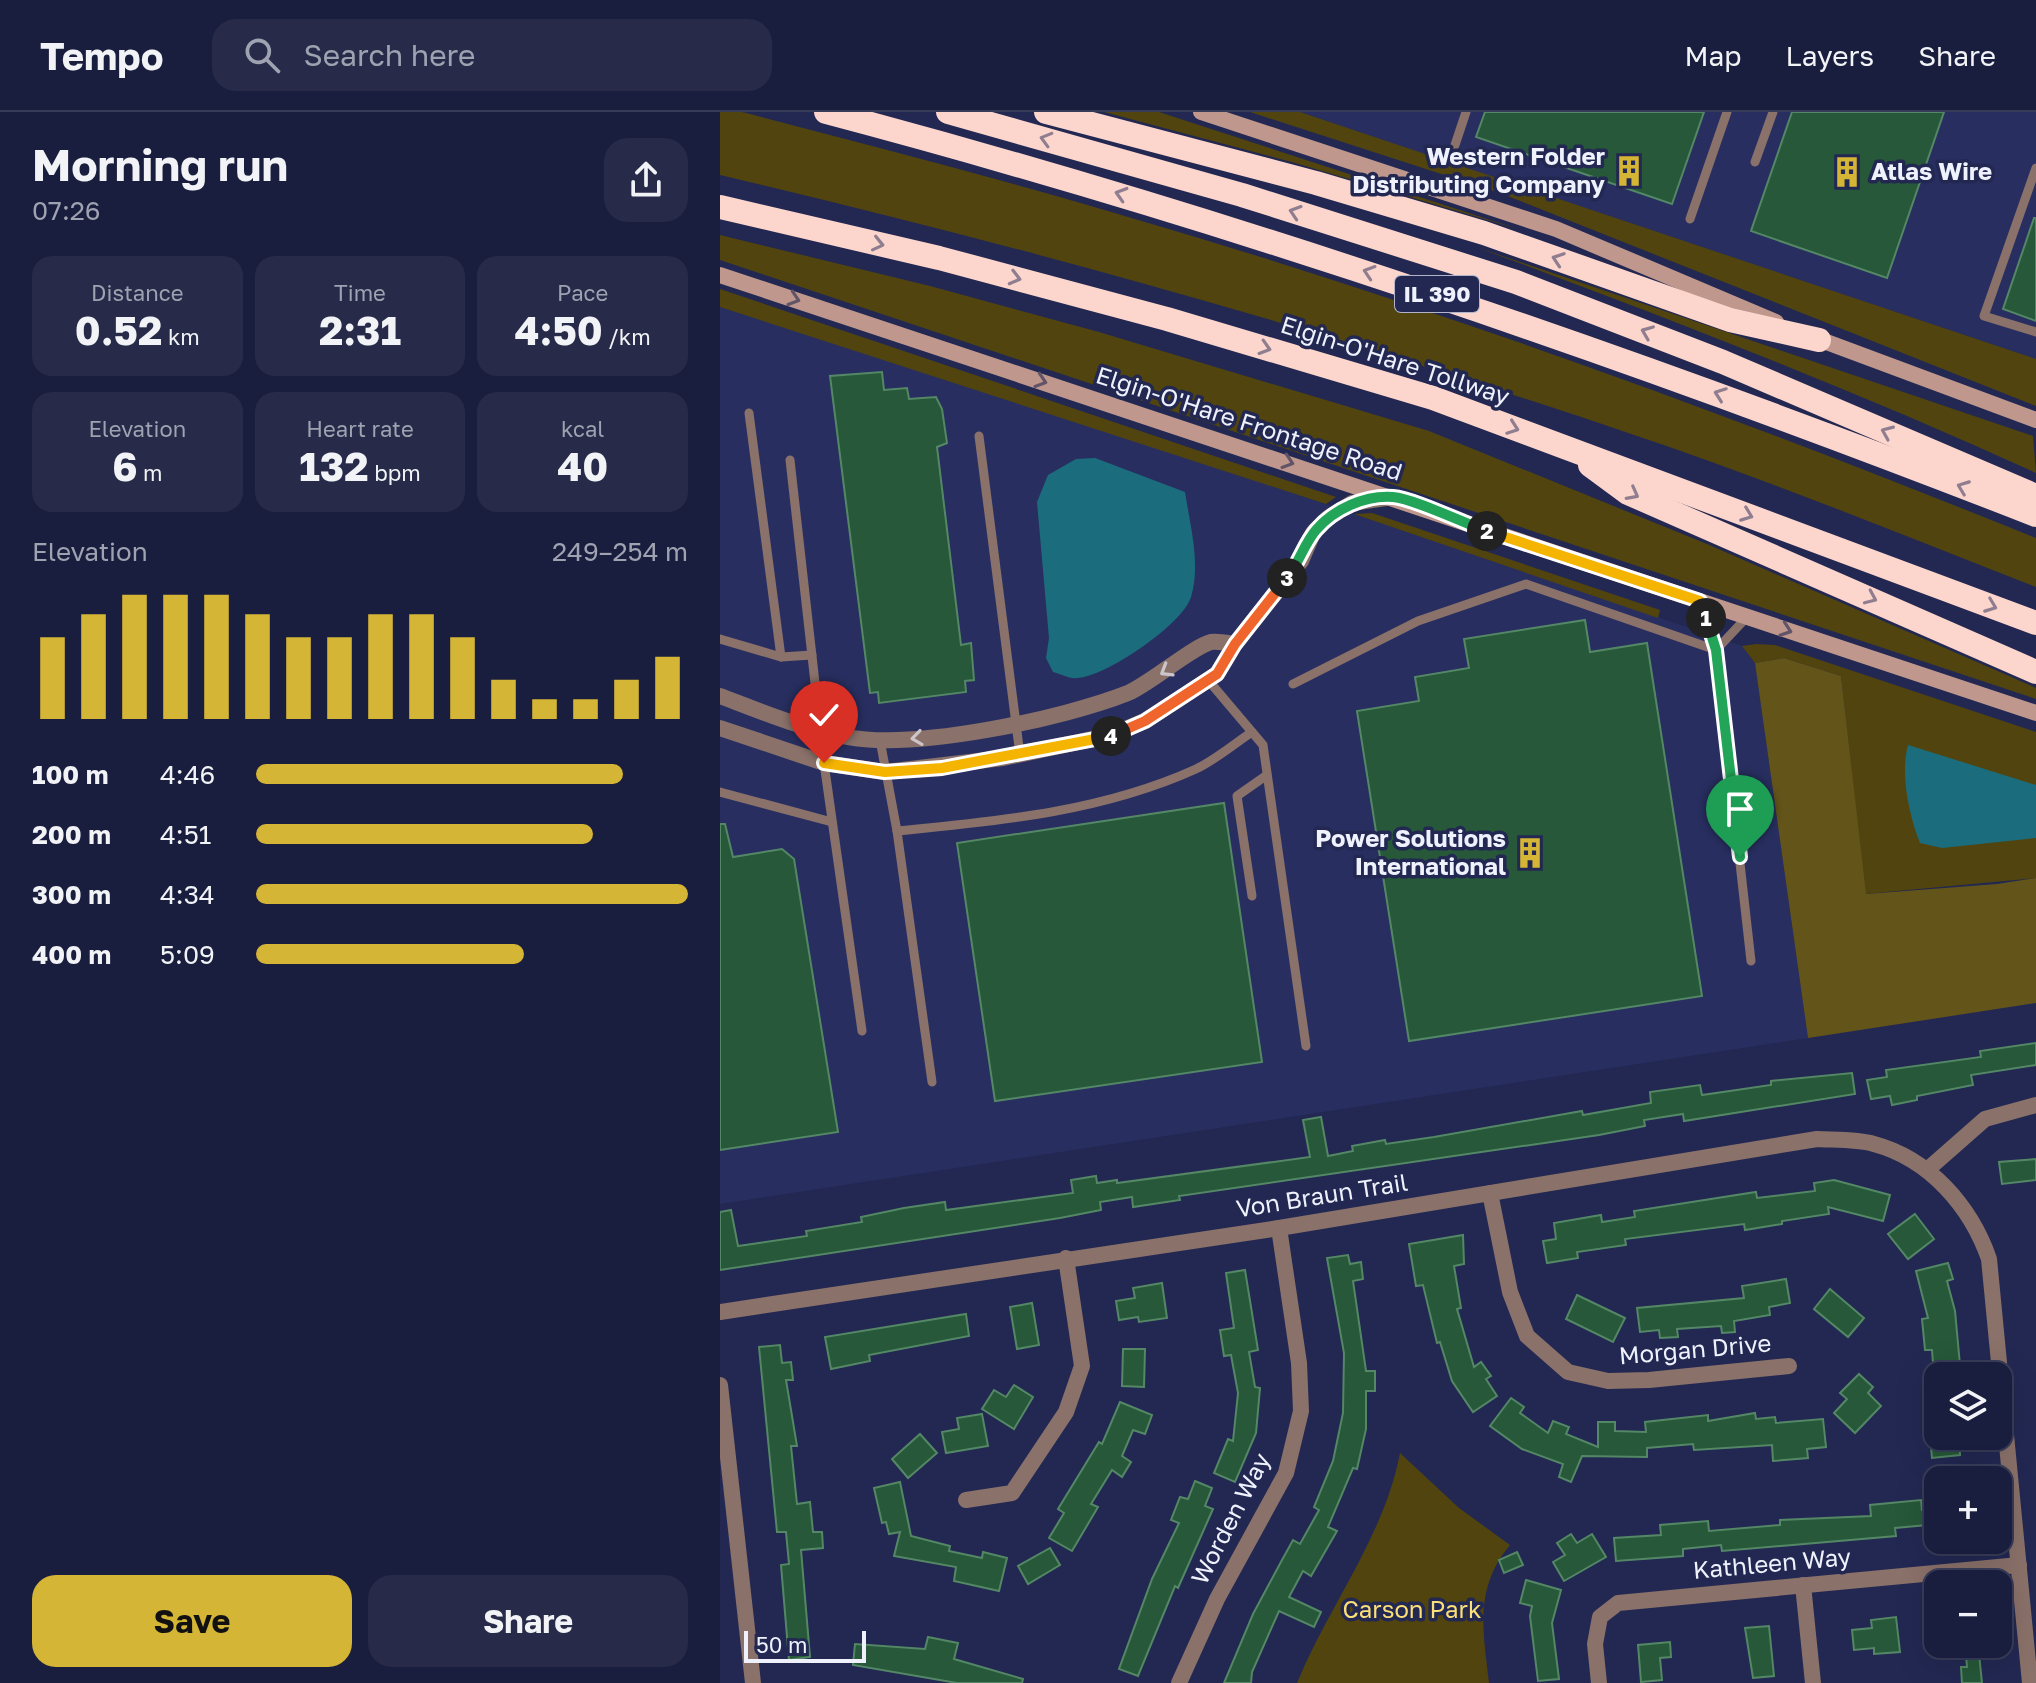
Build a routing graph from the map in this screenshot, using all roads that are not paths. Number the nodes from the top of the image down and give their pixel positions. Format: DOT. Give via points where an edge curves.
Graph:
graph roads {
  1 [pos="826,112"];
  2 [pos="948,112"];
  3 [pos="1046,112"];
  4 [pos="1201,112"];
  5 [pos="1466,112"];
  6 [pos="1727,112"];
  7 [pos="1773,112"];
  8 [pos="1455,145"];
  9 [pos="1755,162"];
  10 [pos="2036,168"];
  11 [pos="720,207"];
  12 [pos="1690,219"];
  13 [pos="720,275"];
  14 [pos="2036,332"];
  15 [pos="1819,340"];
  16 [pos="749,413"];
  17 [pos="2036,420"];
  18 [pos="979,436"];
  19 [pos="1569,449"];
  20 [pos="790,460"];
  21 [pos="2036,496"];
  22 [pos="1394,497"];
  23 [pos="2036,515"];
  24 [pos="1700,601"];
  25 [pos="1747,617"];
  26 [pos="2036,623"];
  27 [pos="720,639"];
  28 [pos="1235,644"];
  29 [pos="1716,650"];
  30 [pos="812,655"];
  31 [pos="781,657"];
  32 [pos="2036,672"];
  33 [pos="1208,680"];
  34 [pos="1293,684"];
  35 [pos="720,696"];
  36 [pos="2036,713"];
  37 [pos="1014,724"];
  38 [pos="720,728"];
  39 [pos="821,730"];
  40 [pos="1252,732"];
  41 [pos="880,740"];
  42 [pos="1020,755"];
  43 [pos="824,763"];
  44 [pos="885,772"];
  45 [pos="1267,775"];
  46 [pos="720,792"];
  47 [pos="832,822"];
  48 [pos="897,831"];
  49 [pos="1252,896"];
  50 [pos="1751,961"];
  51 [pos="862,1031"];
  52 [pos="1306,1046"];
  53 [pos="932,1082"];
  54 [pos="2036,1105"];
  55 [pos="1927,1170"];
  56 [pos="1490,1193"];
  57 [pos="1279,1228"];
  58 [pos="1066,1258"];
  59 [pos="720,1312"];
  60 [pos="1789,1366"];
  61 [pos="720,1385"];
  62 [pos="966,1500"];
  63 [pos="2019,1565"];
  64 [pos="1803,1585"];
  65 [pos="753,1683"];
  66 [pos="1179,1683"];
  67 [pos="1599,1683"];
  68 [pos="1813,1683"];
  69 [pos="2030,1683"];
  23 -- 1 [label="highway, IL 390, one-way" via="1834,436 1460,302 1185,213"];
  21 -- 2 [label="highway, one-way" via="1723,362 1516,282 1242,195"];
  15 -- 3 [label="highway, one-way" via="1730,320 1484,233 1316,183"];
  4 -- 15 [label="main road" via="1556,229"];
  5 -- 8 [label="lane"];
  6 -- 12 [label="lane"];
  7 -- 9 [label="lane"];
  10 -- 14 [label="lane" via="1984,316"];
  11 -- 19 [label="highway, Elgin-O'Hare Tollway, one-way" via="1167,319 1433,398"];
  13 -- 22 [label="main road, Elgin-O'Hare Frontage Road, one-way"];
  15 -- 17 [label="main road"];
  16 -- 31 [label="lane"];
  18 -- 37 [label="lane"];
  19 -- 26 [label="highway, Elgin-O'Hare Tollway, one-way"];
  19 -- 32 [label="highway, one-way" via="1628,493"];
  20 -- 30 [label="lane"];
  22 -- 24 [label="main road, Elgin-O'Hare Frontage Road"];
  22 -- 28 [label="street" via="1352,503 1328,518"];
  24 -- 25 [label="main road, Elgin-O'Hare Frontage Road"];
  24 -- 29 [label="lane"];
  25 -- 29 [label="lane"];
  25 -- 36 [label="main road, Elgin-O'Hare Frontage Road, one-way"];
  27 -- 31 [label="lane"];
  28 -- 33 [label="street"];
  28 -- 37 [label="street, one-way" via="1210,642 1131,692"];
  29 -- 34 [label="lane" via="1526,584 1418,621"];
  29 -- 50 [label="lane"];
  30 -- 31 [label="lane"];
  30 -- 39 [label="lane"];
  33 -- 40 [label="lane"];
  33 -- 42 [label="street" via="1145,721 1111,735"];
  35 -- 39 [label="street"];
  37 -- 41 [label="street, one-way"];
  37 -- 42 [label="lane"];
  38 -- 43 [label="street"];
  39 -- 41 [label="street"];
  39 -- 43 [label="lane"];
  40 -- 45 [label="lane" via="1263,745"];
  40 -- 48 [label="lane" via="1198,768 1108,802 1017,819"];
  41 -- 44 [label="lane"];
  42 -- 44 [label="street"];
  43 -- 44 [label="street"];
  43 -- 47 [label="lane"];
  44 -- 48 [label="lane"];
  45 -- 49 [label="lane" via="1237,796"];
  45 -- 52 [label="lane"];
  46 -- 47 [label="lane"];
  47 -- 51 [label="lane"];
  48 -- 53 [label="lane"];
  54 -- 55 [label="street" via="1985,1119"];
  55 -- 56 [label="street, Von Braun Trail" via="1874,1144 1817,1139"];
  55 -- 63 [label="street, Von Braun Trail" via="1962,1205 1980,1232 1989,1259"];
  56 -- 57 [label="street, Von Braun Trail"];
  56 -- 60 [label="street, Morgan Drive" via="1510,1292 1527,1336 1568,1372 1608,1381 1649,1380"];
  57 -- 58 [label="street, Von Braun Trail"];
  57 -- 66 [label="street, Worden Way" via="1301,1411 1286,1473 1217,1599"];
  58 -- 59 [label="street, Von Braun Trail"];
  58 -- 62 [label="street" via="1082,1366 1066,1412 1012,1493"];
  61 -- 65 [label="street"];
  63 -- 64 [label="street, Kathleen Way"];
  63 -- 69 [label="street, Von Braun Trail"];
  64 -- 67 [label="street, Kathleen Way" via="1618,1603 1600,1617 1595,1644"];
  64 -- 68 [label="street"];
}
